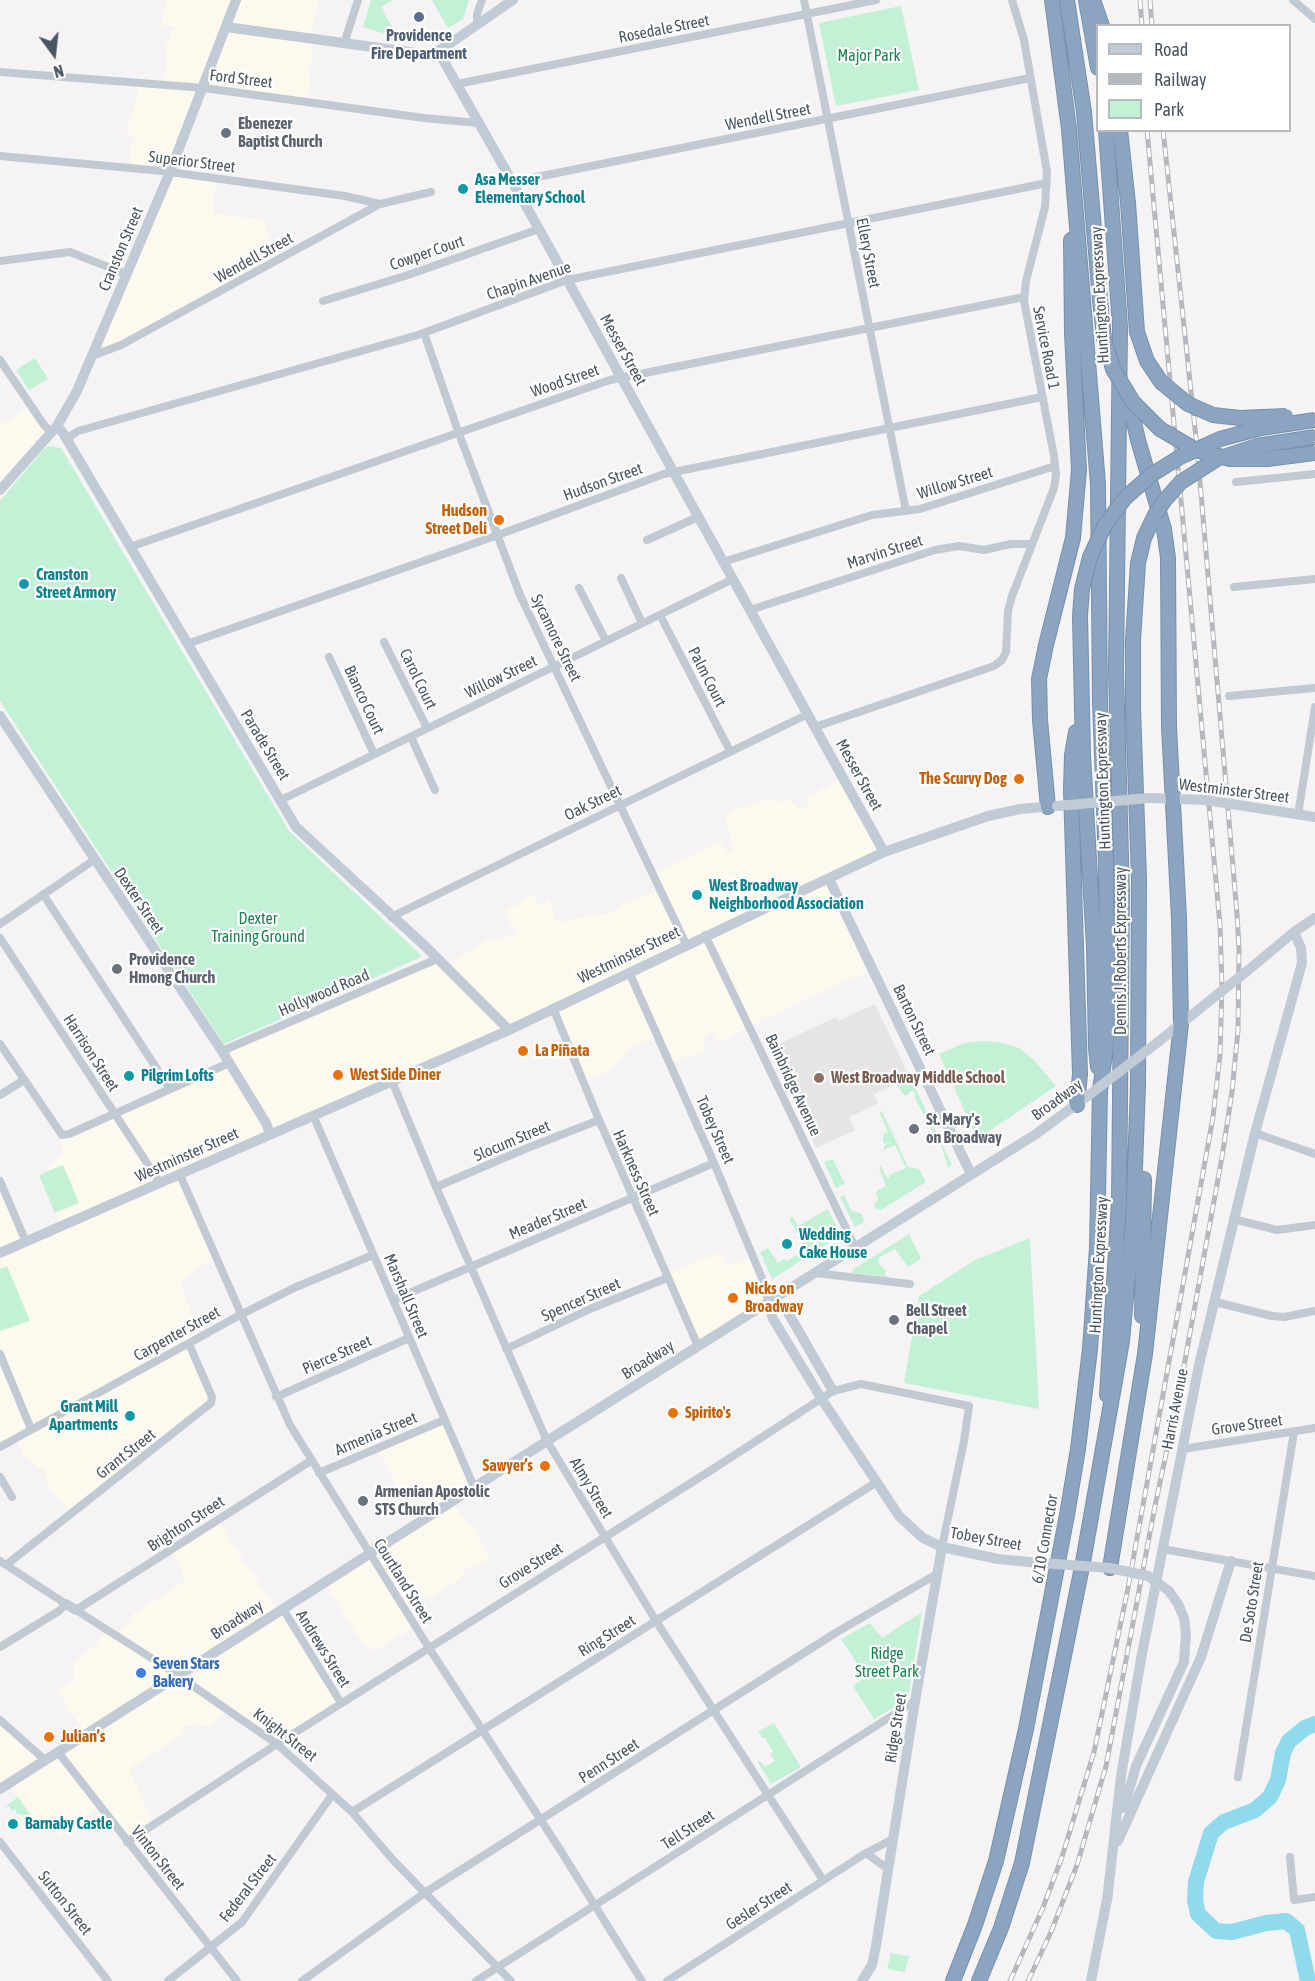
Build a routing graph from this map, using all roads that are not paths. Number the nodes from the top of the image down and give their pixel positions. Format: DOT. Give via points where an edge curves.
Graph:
graph roads {
  1 [pos="236,0"];
  2 [pos="358,0"];
  3 [pos="482,0"];
  4 [pos="513,0"];
  5 [pos="804,0"];
  6 [pos="876,0"];
  7 [pos="1012,0"];
  8 [pos="1045,0"];
  9 [pos="1052,0"];
  10 [pos="1067,0"];
  11 [pos="1086,0"];
  12 [pos="1093,0"];
  13 [pos="1293,0"];
  14 [pos="806,14"];
  15 [pos="1315,19"];
  16 [pos="1101,24"];
  17 [pos="477,25"];
  18 [pos="226,27"];
  19 [pos="344,44"];
  20 [pos="1059,45"];
  21 [pos="438,51"];
  22 [pos="1096,57"];
  23 [pos="0,72"];
  24 [pos="1030,78"];
  25 [pos="457,84"];
  26 [pos="204,88"];
  27 [pos="827,119"];
  28 [pos="478,123"];
  29 [pos="1106,132"];
  30 [pos="1120,132"];
  31 [pos="0,156"];
  32 [pos="170,172"];
  33 [pos="512,182"];
  34 [pos="1047,183"];
  35 [pos="431,192"];
  36 [pos="1076,196"];
  37 [pos="380,204"];
  38 [pos="848,224"];
  39 [pos="539,229"];
  40 [pos="0,261"];
  41 [pos="126,274"];
  42 [pos="567,280"];
  43 [pos="1024,297"];
  44 [pos="323,301"];
  45 [pos="869,328"];
  46 [pos="424,333"];
  47 [pos="92,357"];
  48 [pos="0,360"];
  49 [pos="1120,361"];
  50 [pos="621,378"];
  51 [pos="1042,397"];
  52 [pos="1315,413"];
  53 [pos="1315,420"];
  54 [pos="889,428"];
  55 [pos="54,429"];
  56 [pos="458,431"];
  57 [pos="1315,437"];
  58 [pos="66,439"];
  59 [pos="1315,453"];
  60 [pos="1055,466"];
  61 [pos="673,472"];
  62 [pos="1315,474"];
  63 [pos="1236,482"];
  64 [pos="0,490"];
  65 [pos="906,511"];
  66 [pos="698,517"];
  67 [pos="498,535"];
  68 [pos="647,540"];
  69 [pos="1031,544"];
  70 [pos="130,547"];
  71 [pos="723,562"];
  72 [pos="621,578"];
  73 [pos="733,579"];
  74 [pos="1315,579"];
  75 [pos="1234,587"];
  76 [pos="579,588"];
  77 [pos="750,610"];
  78 [pos="660,615"];
  79 [pos="642,623"];
  80 [pos="606,641"];
  81 [pos="384,642"];
  82 [pos="188,644"];
  83 [pos="329,657"];
  84 [pos="555,666"];
  85 [pos="1315,688"];
  86 [pos="1229,696"];
  87 [pos="1082,698"];
  88 [pos="1315,707"];
  89 [pos="808,714"];
  90 [pos="0,716"];
  91 [pos="815,727"];
  92 [pos="428,728"];
  93 [pos="411,737"];
  94 [pos="730,752"];
  95 [pos="374,754"];
  96 [pos="435,790"];
  97 [pos="1173,798"];
  98 [pos="280,800"];
  99 [pos="621,805"];
  100 [pos="1052,806"];
  101 [pos="1298,815"];
  102 [pos="1315,817"];
  103 [pos="884,852"];
  104 [pos="94,860"];
  105 [pos="829,879"];
  106 [pos="43,894"];
  107 [pos="1315,908"];
  108 [pos="391,917"];
  109 [pos="1315,918"];
  110 [pos="0,924"];
  111 [pos="1294,932"];
  112 [pos="705,935"];
  113 [pos="0,938"];
  114 [pos="686,944"];
  115 [pos="437,959"];
  116 [pos="628,972"];
  117 [pos="553,1008"];
  118 [pos="1181,1024"];
  119 [pos="509,1030"];
  120 [pos="0,1044"];
  121 [pos="222,1052"];
  122 [pos="229,1063"];
  123 [pos="24,1080"];
  124 [pos="392,1081"];
  125 [pos="1138,1084"];
  126 [pos="170,1089"];
  127 [pos="1095,1093"];
  128 [pos="0,1095"];
  129 [pos="1077,1105"];
  130 [pos="115,1113"];
  131 [pos="313,1115"];
  132 [pos="599,1120"];
  133 [pos="1255,1133"];
  134 [pos="270,1134"];
  135 [pos="1315,1154"];
  136 [pos="714,1163"];
  137 [pos="971,1174"];
  138 [pos="180,1175"];
  139 [pos="0,1181"];
  140 [pos="160,1183"];
  141 [pos="436,1187"];
  142 [pos="633,1197"];
  143 [pos="1233,1219"];
  144 [pos="1315,1225"];
  145 [pos="26,1242"];
  146 [pos="855,1247"];
  147 [pos="0,1253"];
  148 [pos="373,1255"];
  149 [pos="472,1266"];
  150 [pos="815,1273"];
  151 [pos="667,1278"];
  152 [pos="910,1284"];
  153 [pos="393,1300"];
  154 [pos="1215,1302"];
  155 [pos="768,1303"];
  156 [pos="1315,1311"];
  157 [pos="240,1315"];
  158 [pos="409,1338"];
  159 [pos="189,1344"];
  160 [pos="698,1346"];
  161 [pos="506,1349"];
  162 [pos="0,1354"];
  163 [pos="1141,1381"];
  164 [pos="832,1391"];
  165 [pos="276,1397"];
  166 [pos="821,1398"];
  167 [pos="969,1406"];
  168 [pos="444,1420"];
  169 [pos="1315,1428"];
  170 [pos="31,1429"];
  171 [pos="1105,1430"];
  172 [pos="1294,1432"];
  173 [pos="547,1441"];
  174 [pos="0,1447"];
  175 [pos="1183,1449"];
  176 [pos="312,1460"];
  177 [pos="319,1473"];
  178 [pos="0,1476"];
  179 [pos="877,1482"];
  180 [pos="474,1488"];
  181 [pos="12,1497"];
  182 [pos="604,1536"];
  183 [pos="942,1547"];
  184 [pos="1162,1549"];
  185 [pos="370,1554"];
  186 [pos="1231,1561"];
  187 [pos="3,1563"];
  188 [pos="1110,1568"];
  189 [pos="1271,1568"];
  190 [pos="937,1574"];
  191 [pos="1315,1575"];
  192 [pos="71,1607"];
  193 [pos="283,1609"];
  194 [pos="656,1621"];
  195 [pos="0,1647"];
  196 [pos="429,1648"];
  197 [pos="177,1676"];
  198 [pos="915,1701"];
  199 [pos="341,1703"];
  200 [pos="713,1710"];
  201 [pos="0,1720"];
  202 [pos="482,1730"];
  203 [pos="277,1744"];
  204 [pos="58,1752"];
  205 [pos="45,1760"];
  206 [pos="1238,1777"];
  207 [pos="0,1789"];
  208 [pos="769,1794"];
  209 [pos="332,1795"];
  210 [pos="352,1812"];
  211 [pos="541,1820"];
  212 [pos="1119,1836"];
  213 [pos="893,1839"];
  214 [pos="0,1842"];
  215 [pos="127,1842"];
  216 [pos="866,1853"];
  217 [pos="1290,1857"];
  218 [pos="888,1869"];
  219 [pos="823,1881"];
  220 [pos="426,1892"];
  221 [pos="1315,1897"];
  222 [pos="1107,1901"];
  223 [pos="594,1906"];
  224 [pos="210,1948"];
  225 [pos="498,1967"];
  226 [pos="108,1981"];
  227 [pos="168,1981"];
  228 [pos="237,1981"];
  229 [pos="302,1981"];
  230 [pos="476,1981"];
  231 [pos="511,1981"];
  232 [pos="642,1981"];
  233 [pos="667,1981"];
  234 [pos="862,1981"];
  235 [pos="953,1981"];
  236 [pos="979,1981"];
  237 [pos="1091,1981"];
  1 -- 18 [label="main road, Cranston Street"];
  2 -- 19 [label="street"];
  3 -- 17 [label="street"];
  4 -- 17 [label="main road"];
  5 -- 14 [label="street, Ellery Street"];
  6 -- 14 [label="street, Rosedale Street"];
  7 -- 24 [label="street, Service Road 1"];
  8 -- 20 [label="highway"];
  9 -- 20 [label="highway, Huntington Expressway"];
  10 -- 59 [label="highway, bridge" via="1087,136 1104,339 1116,375 1133,402 1160,429 1196,450 1230,459"];
  11 -- 22 [label="highway"];
  12 -- 16 [label="highway"];
  13 -- 15 [label="street"];
  14 -- 25 [label="street, Rosedale Street"];
  14 -- 27 [label="street, Ellery Street"];
  17 -- 21 [label="main road"];
  18 -- 19 [label="main road"];
  18 -- 26 [label="main road, Cranston Street"];
  19 -- 21 [label="main road" via="415,54"];
  20 -- 36 [label="highway, Huntington Expressway"];
  21 -- 25 [label="main road, Messer Street"];
  23 -- 26 [label="street, Ford Street"];
  24 -- 27 [label="street, Wendell Street"];
  24 -- 34 [label="street, Service Road 1"];
  25 -- 28 [label="main road, Messer Street"];
  26 -- 28 [label="street, Ford Street"];
  26 -- 32 [label="main road, Cranston Street"];
  27 -- 33 [label="street, Wendell Street"];
  27 -- 38 [label="street, Ellery Street"];
  28 -- 33 [label="main road, Messer Street"];
  29 -- 49 [label="highway, Huntington Expressway" via="1120,310"];
  30 -- 52 [label="highway, bridge" via="1137,332 1147,361 1161,382 1188,404 1220,416"];
  31 -- 32 [label="street, Superior Street"];
  32 -- 37 [label="street, Superior Street"];
  32 -- 41 [label="main road, Cranston Street"];
  33 -- 39 [label="main road, Messer Street"];
  34 -- 38 [label="street, Chapin Avenue"];
  34 -- 43 [label="street, Service Road 1"];
  35 -- 37 [label="street, Wendell Street"];
  36 -- 100 [label="highway" via="1071,277 1079,470 1073,538 1040,679 1040,720"];
  36 -- 127 [label="highway, Huntington Expressway" via="1100,526 1106,1047"];
  37 -- 47 [label="street, Wendell Street" via="121,345"];
  38 -- 42 [label="street, Chapin Avenue"];
  38 -- 45 [label="street, Ellery Street"];
  39 -- 42 [label="main road, Messer Street"];
  39 -- 44 [label="street, Cowper Court"];
  40 -- 41 [label="street" via="70,252"];
  41 -- 47 [label="main road, Cranston Street"];
  42 -- 46 [label="street, Chapin Avenue"];
  42 -- 50 [label="main road, Messer Street"];
  43 -- 45 [label="street, Wood Street"];
  43 -- 51 [label="street, Service Road 1"];
  45 -- 50 [label="street, Wood Street"];
  45 -- 54 [label="street, Ellery Street"];
  46 -- 56 [label="street, Sycamore Street"];
  46 -- 58 [label="street, Chapin Avenue" via="78,431"];
  47 -- 55 [label="main road, Cranston Street"];
  48 -- 55 [label="street, Parade Street" via="44,425"];
  49 -- 97 [label="highway" via="1168,549 1168,708"];
  49 -- 171 [label="highway, Huntington Expressway" via="1116,671 1122,894 1120,1177"];
  50 -- 56 [label="street, Wood Street"];
  50 -- 61 [label="main road, Messer Street"];
  51 -- 54 [label="street, Hudson Street"];
  51 -- 60 [label="street, Service Road 1"];
  53 -- 87 [label="highway, Dennis J. Roberts Expressway, bridge" via="1220,439 1151,475 1125,498 1104,525 1082,589"];
  54 -- 61 [label="street, Hudson Street"];
  54 -- 65 [label="street, Ellery Street"];
  55 -- 58 [label="main road, Parade Street"];
  55 -- 64 [label="main road, Cranston Street"];
  56 -- 67 [label="street, Sycamore Street"];
  56 -- 70 [label="street, Wood Street"];
  57 -- 125 [label="highway, Dennis J. Roberts Expressway, bridge" via="1257,446 1217,459 1181,482 1155,514 1144,538 1138,563 1133,640"];
  58 -- 70 [label="main road, Parade Street"];
  60 -- 65 [label="street, Willow Street"];
  60 -- 69 [label="street, Service Road 1" via="1053,492"];
  61 -- 66 [label="main road, Messer Street"];
  61 -- 67 [label="street, Hudson Street"];
  62 -- 63 [label="street"];
  65 -- 71 [label="street, Willow Street" via="872,515"];
  66 -- 68 [label="street"];
  66 -- 71 [label="main road, Messer Street"];
  67 -- 82 [label="street, Hudson Street"];
  67 -- 84 [label="street, Sycamore Street" via="520,595"];
  69 -- 77 [label="street, Marvin Street" via="984,550 959,546 940,549"];
  69 -- 91 [label="street, Service Road 1" via="1010,604 1002,660"];
  70 -- 82 [label="main road, Parade Street"];
  71 -- 73 [label="main road, Messer Street"];
  72 -- 79 [label="street"];
  73 -- 77 [label="main road, Messer Street"];
  73 -- 78 [label="street, Willow Street"];
  74 -- 75 [label="street"];
  76 -- 80 [label="street"];
  77 -- 89 [label="main road, Messer Street"];
  78 -- 79 [label="street, Willow Street"];
  78 -- 94 [label="street, Palm Court"];
  79 -- 80 [label="street, Willow Street"];
  80 -- 84 [label="street, Willow Street"];
  81 -- 92 [label="street, Carol Court"];
  82 -- 98 [label="main road, Parade Street"];
  83 -- 95 [label="street, Bianco Court"];
  84 -- 92 [label="street, Willow Street"];
  84 -- 99 [label="street, Sycamore Street"];
  85 -- 86 [label="street"];
  87 -- 127 [label="highway, Dennis J. Roberts Expressway" via="1094,947"];
  87 -- 129 [label="highway" via="1072,755 1071,790 1080,1074"];
  88 -- 101 [label="street"];
  89 -- 91 [label="main road, Messer Street"];
  89 -- 94 [label="street, Oak Street"];
  90 -- 104 [label="main road, Dexter Street"];
  91 -- 103 [label="main road, Messer Street"];
  92 -- 93 [label="street, Willow Street"];
  93 -- 95 [label="street, Willow Street"];
  93 -- 96 [label="street"];
  94 -- 99 [label="street, Oak Street"];
  95 -- 98 [label="street, Willow Street"];
  97 -- 100 [label="main road, Westminster Street, bridge"];
  97 -- 101 [label="main road, Westminster Street, bridge"];
  97 -- 118 [label="highway"];
  98 -- 108 [label="main road, Parade Street" via="296,827"];
  99 -- 108 [label="street, Oak Street"];
  99 -- 114 [label="street, Sycamore Street"];
  100 -- 103 [label="main road, Westminster Street" via="988,816"];
  101 -- 102 [label="main road, Westminster Street"];
  103 -- 105 [label="main road, Westminster Street"];
  104 -- 106 [label="street"];
  104 -- 121 [label="main road, Dexter Street"];
  105 -- 112 [label="main road, Westminster Street"];
  105 -- 137 [label="main road, Barton Street"];
  106 -- 110 [label="street"];
  106 -- 126 [label="street"];
  107 -- 111 [label="main road, Broadway"];
  108 -- 115 [label="main road, Parade Street"];
  109 -- 111 [label="main road, Broadway"];
  111 -- 118 [label="main road, Broadway, bridge"];
  111 -- 133 [label="main road, Harris Avenue" via="1303,953 1302,963"];
  112 -- 114 [label="main road, Westminster Street"];
  112 -- 146 [label="street, Bainbridge Avenue"];
  113 -- 130 [label="street, Harrison Street"];
  114 -- 116 [label="main road, Westminster Street"];
  115 -- 119 [label="main road, Parade Street"];
  115 -- 121 [label="street, Hollywood Road"];
  116 -- 117 [label="main road, Westminster Street"];
  116 -- 136 [label="street, Tobey Street"];
  117 -- 119 [label="main road, Westminster Street"];
  117 -- 132 [label="street, Harkness Street"];
  118 -- 127 [label="main road, Broadway, bridge"];
  118 -- 163 [label="highway"];
  119 -- 124 [label="main road, Westminster Street"];
  120 -- 123 [label="street"];
  121 -- 122 [label="main road, Dexter Street"];
  122 -- 126 [label="street"];
  122 -- 134 [label="main road, Dexter Street"];
  123 -- 128 [label="street"];
  123 -- 130 [label="street" via="62,1135"];
  124 -- 131 [label="main road, Westminster Street"];
  124 -- 141 [label="street, Almy Street"];
  125 -- 163 [label="highway" via="1144,1137"];
  125 -- 171 [label="highway, Dennis J. Roberts Expressway" via="1128,1290 1118,1376"];
  126 -- 130 [label="street"];
  127 -- 129 [label="main road, Broadway"];
  127 -- 235 [label="highway, 6/10 Connector" via="1098,1215 1093,1315 1073,1482 1004,1828 986,1893"];
  129 -- 137 [label="main road, Broadway"];
  130 -- 140 [label="street, Harrison Street"];
  131 -- 134 [label="main road, Westminster Street"];
  131 -- 148 [label="street, Marshall Street"];
  132 -- 141 [label="street, Slocum Street"];
  132 -- 142 [label="street, Harkness Street"];
  133 -- 135 [label="street"];
  133 -- 143 [label="main road, Harris Avenue"];
  134 -- 138 [label="main road, Westminster Street"];
  136 -- 142 [label="street, Meader Street"];
  136 -- 155 [label="street, Tobey Street" via="766,1288"];
  137 -- 146 [label="main road, Broadway"];
  138 -- 140 [label="main road, Westminster Street"];
  138 -- 157 [label="street, Courtland Street"];
  139 -- 145 [label="street"];
  140 -- 145 [label="main road, Westminster Street"];
  141 -- 149 [label="street, Almy Street"];
  142 -- 149 [label="street, Meader Street"];
  142 -- 151 [label="street, Harkness Street"];
  143 -- 144 [label="street" via="1277,1230"];
  143 -- 154 [label="main road, Harris Avenue"];
  145 -- 147 [label="main road, Westminster Street"];
  146 -- 150 [label="main road, Broadway"];
  148 -- 153 [label="street, Marshall Street"];
  148 -- 157 [label="street, Carpenter Street"];
  149 -- 153 [label="street, Meader Street"];
  149 -- 161 [label="street, Almy Street"];
  150 -- 152 [label="street"];
  150 -- 155 [label="main road, Broadway"];
  151 -- 160 [label="street, Harkness Street"];
  151 -- 161 [label="street, Spencer Street"];
  153 -- 158 [label="street, Marshall Street"];
  154 -- 156 [label="street" via="1272,1316"];
  154 -- 175 [label="main road, Harris Avenue"];
  155 -- 160 [label="main road, Broadway"];
  155 -- 164 [label="main road" via="786,1310"];
  155 -- 166 [label="main road, Tobey Street" via="773,1319"];
  157 -- 159 [label="street, Carpenter Street"];
  157 -- 165 [label="street, Courtland Street"];
  158 -- 165 [label="street, Pierce Street"];
  158 -- 168 [label="street, Marshall Street"];
  159 -- 170 [label="street, Carpenter Street"];
  159 -- 187 [label="street, Grant Street" via="212,1404"];
  160 -- 173 [label="main road, Broadway"];
  161 -- 173 [label="street, Almy Street"];
  162 -- 170 [label="street"];
  163 -- 188 [label="highway"];
  164 -- 166 [label="street, Grove Street"];
  164 -- 167 [label="street, Grove Street" via="861,1384"];
  165 -- 176 [label="street, Courtland Street"];
  166 -- 179 [label="main road, Tobey Street"];
  166 -- 182 [label="street, Grove Street"];
  167 -- 183 [label="street, Ridge Street"];
  168 -- 177 [label="street, Armenia Street"];
  168 -- 180 [label="street, Marshall Street"];
  169 -- 172 [label="street, Grove Street"];
  170 -- 174 [label="street, Carpenter Street"];
  171 -- 236 [label="highway" via="1083,1562 1024,1852 1001,1928"];
  172 -- 175 [label="street, Grove Street"];
  172 -- 189 [label="street, De Soto Street"];
  173 -- 180 [label="main road, Broadway"];
  173 -- 182 [label="street, Almy Street"];
  175 -- 184 [label="main road, Harris Avenue"];
  176 -- 177 [label="street, Courtland Street"];
  176 -- 192 [label="street, Brighton Street"];
  177 -- 185 [label="street, Courtland Street"];
  178 -- 181 [label="street"];
  179 -- 183 [label="main road, Tobey Street" via="899,1516 923,1538"];
  179 -- 194 [label="street, Ring Street"];
  180 -- 185 [label="main road, Broadway"];
  182 -- 194 [label="street, Almy Street"];
  182 -- 196 [label="street, Grove Street"];
  183 -- 188 [label="main road, Tobey Street, bridge" via="998,1559"];
  183 -- 190 [label="main road, Ridge Street"];
  184 -- 186 [label="street"];
  184 -- 222 [label="main road, Harris Avenue" via="1121,1776"];
  185 -- 193 [label="main road, Broadway"];
  185 -- 196 [label="street, Courtland Street"];
  186 -- 189 [label="street"];
  186 -- 212 [label="main road, Harris Avenue" via="1201,1657"];
  187 -- 192 [label="street, Knight Street"];
  188 -- 212 [label="main road, Tobey Street, bridge" via="1148,1576 1169,1591 1184,1618 1186,1634 1184,1662 1136,1766"];
  189 -- 191 [label="street"];
  189 -- 206 [label="street, De Soto Street"];
  190 -- 198 [label="main road, Ridge Street"];
  190 -- 200 [label="street, Penn Street"];
  192 -- 195 [label="street, Brighton Street"];
  192 -- 197 [label="street, Knight Street"];
  193 -- 197 [label="main road, Broadway"];
  193 -- 199 [label="street, Andrews Street"];
  194 -- 200 [label="street, Almy Street"];
  194 -- 202 [label="street, Ring Street"];
  196 -- 199 [label="street, Grove Street"];
  196 -- 202 [label="street, Courtland Street"];
  197 -- 203 [label="street, Knight Street"];
  197 -- 204 [label="main road, Broadway"];
  198 -- 208 [label="street, Tell Street"];
  198 -- 213 [label="main road, Ridge Street"];
  199 -- 203 [label="street, Grove Street"];
  200 -- 208 [label="street, Almy Street"];
  200 -- 211 [label="street, Penn Street"];
  201 -- 205 [label="street"];
  202 -- 210 [label="street, Ring Street"];
  202 -- 211 [label="street, Courtland Street"];
  203 -- 209 [label="street, Knight Street"];
  203 -- 215 [label="street, Grove Street"];
  204 -- 205 [label="main road, Broadway"];
  204 -- 215 [label="street, Vinton Street"];
  205 -- 207 [label="main road, Broadway"];
  208 -- 219 [label="street, Almy Street"];
  208 -- 223 [label="street, Tell Street"];
  209 -- 210 [label="street, Knight Street"];
  209 -- 224 [label="street, Federal Street" via="242,1922"];
  210 -- 220 [label="street, Knight Street"];
  211 -- 220 [label="street, Penn Street"];
  211 -- 223 [label="street, Courtland Street"];
  212 -- 222 [label="main road, Harris Avenue"];
  213 -- 216 [label="street, Gesler Street"];
  213 -- 218 [label="main road, Ridge Street"];
  214 -- 226 [label="street, Sutton Street"];
  215 -- 224 [label="street, Vinton Street"];
  216 -- 218 [label="street"];
  216 -- 219 [label="street, Gesler Street"];
  217 -- 221 [label="street" via="1294,1900"];
  218 -- 234 [label="main road, Ridge Street" via="872,1965"];
  219 -- 233 [label="street, Gesler Street"];
  220 -- 225 [label="street, Knight Street"];
  220 -- 229 [label="street, Penn Street"];
  222 -- 237 [label="main road, Harris Avenue"];
  223 -- 225 [label="street, Tell Street"];
  223 -- 232 [label="street, Courtland Street"];
  224 -- 227 [label="street, Federal Street"];
  224 -- 228 [label="street, Vinton Street"];
  225 -- 230 [label="street, Tell Street"];
  225 -- 231 [label="street, Knight Street"];
}
